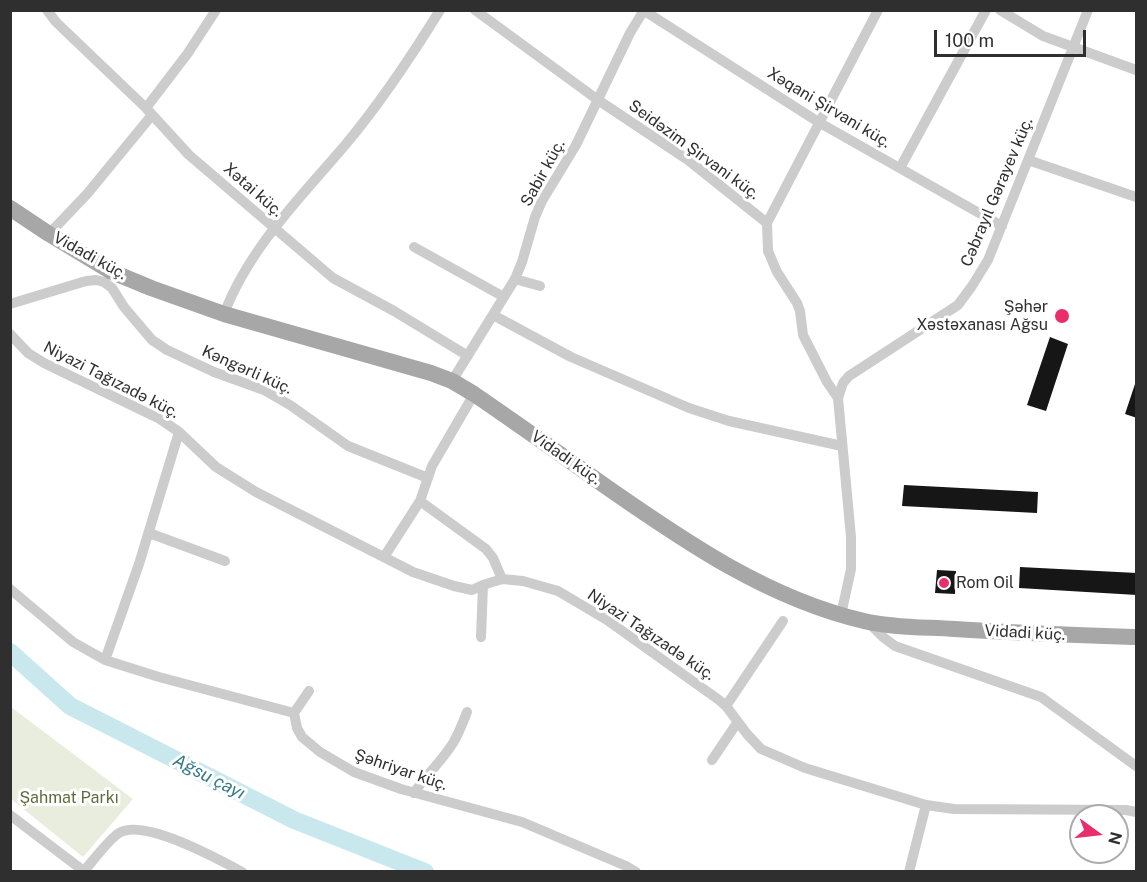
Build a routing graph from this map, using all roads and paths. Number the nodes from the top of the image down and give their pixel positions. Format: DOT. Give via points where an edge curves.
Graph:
graph roads {
  1 [pos="46,10"];
  2 [pos="216,10"];
  3 [pos="440,10"];
  4 [pos="475,10"];
  5 [pos="878,10"];
  6 [pos="986,10"];
  7 [pos="1088,10"];
  8 [pos="643,11"];
  9 [pos="1006,12"];
  10 [pos="1073,48"];
  11 [pos="1137,70"];
  12 [pos="598,100"];
  13 [pos="149,112"];
  14 [pos="820,123"];
  15 [pos="1028,160"];
  16 [pos="900,168"];
  17 [pos="1137,197"];
  18 [pos="10,208"];
  19 [pos="767,223"];
  20 [pos="1002,226"];
  21 [pos="274,228"];
  22 [pos="49,234"];
  23 [pos="414,247"];
  24 [pos="107,276"];
  25 [pos="515,279"];
  26 [pos="540,286"];
  27 [pos="504,297"];
  28 [pos="10,304"];
  29 [pos="224,314"];
  30 [pos="493,315"];
  31 [pos="10,334"];
  32 [pos="468,356"];
  33 [pos="452,381"];
  34 [pos="474,393"];
  35 [pos="838,398"];
  36 [pos="179,432"];
  37 [pos="842,446"];
  38 [pos="428,478"];
  39 [pos="420,501"];
  40 [pos="149,533"];
  41 [pos="384,557"];
  42 [pos="225,561"];
  43 [pos="502,579"];
  44 [pos="483,585"];
  45 [pos="10,589"];
  46 [pos="841,615"];
  47 [pos="783,621"];
  48 [pos="867,622"];
  49 [pos="1137,637"];
  50 [pos="481,638"];
  51 [pos="105,660"];
  52 [pos="309,691"];
  53 [pos="726,706"];
  54 [pos="468,712"];
  55 [pos="294,713"];
  56 [pos="737,723"];
  57 [pos="712,760"];
  58 [pos="1137,766"];
  59 [pos="414,793"];
  60 [pos="926,805"];
  61 [pos="1137,812"];
  62 [pos="10,815"];
  63 [pos="84,871"];
  64 [pos="242,872"];
  65 [pos="636,872"];
  66 [pos="909,872"];
  1 -- 13 [label="street, Xətai küç."];
  2 -- 13 [label="street"];
  3 -- 21 [label="street" via="379,103"];
  4 -- 12 [label="street, Seidəzim Şirvani küç."];
  5 -- 14 [label="street"];
  6 -- 16 [label="street"];
  7 -- 10 [label="street, Cəbrayıl Gərayev küç."];
  8 -- 12 [label="street, Sabir küç."];
  8 -- 14 [label="street, Xəqani Şirvani küç."];
  9 -- 10 [label="street" via="1043,36"];
  10 -- 11 [label="street"];
  10 -- 15 [label="street, Cəbrayıl Gərayev küç."];
  12 -- 19 [label="street, Seidəzim Şirvani küç." via="688,160"];
  12 -- 25 [label="street, Sabir küç." via="538,209"];
  13 -- 21 [label="street, Xətai küç." via="189,155"];
  13 -- 22 [label="street" via="87,195"];
  14 -- 16 [label="street, Xəqani Şirvani küç."];
  14 -- 19 [label="street"];
  15 -- 17 [label="street"];
  15 -- 20 [label="street, Cəbrayıl Gərayev küç."];
  16 -- 20 [label="street, Xəqani Şirvani küç."];
  18 -- 22 [label="main road, Vidadi küç."];
  19 -- 35 [label="street, Seidəzim Şirvani küç." via="768,251 797,303 803,335"];
  20 -- 35 [label="street, Cəbrayıl Gərayev küç." via="988,260 958,305 849,376"];
  21 -- 29 [label="street" via="249,265"];
  21 -- 32 [label="street, Xətai küç." via="333,278"];
  22 -- 24 [label="main road, Vidadi küç."];
  23 -- 27 [label="street"];
  24 -- 28 [label="street"];
  24 -- 29 [label="main road, Vidadi küç."];
  24 -- 38 [label="street, Kəngərli küç." via="124,307 152,340 167,350 264,390 348,446"];
  25 -- 26 [label="street"];
  25 -- 27 [label="street, Sabir küç."];
  27 -- 30 [label="street, Sabir küç."];
  29 -- 33 [label="main road, Vidadi küç."];
  30 -- 32 [label="street, Sabir küç."];
  30 -- 37 [label="street" via="571,357 689,408"];
  31 -- 36 [label="street, Niyazi Tağızadə küç." via="44,363"];
  32 -- 33 [label="street, Sabir küç."];
  33 -- 34 [label="main road, Vidadi küç."];
  34 -- 38 [label="street"];
  34 -- 46 [label="main road, Vidadi küç." via="713,558 793,599"];
  35 -- 37 [label="street"];
  36 -- 40 [label="street"];
  36 -- 41 [label="street, Niyazi Tağızadə küç." via="216,467 256,492"];
  37 -- 46 [label="street" via="851,569"];
  38 -- 39 [label="street"];
  39 -- 41 [label="street"];
  39 -- 43 [label="street" via="486,549"];
  40 -- 42 [label="street"];
  40 -- 51 [label="street"];
  41 -- 44 [label="street, Niyazi Tağızadə küç." via="454,586 472,590"];
  43 -- 44 [label="street, Niyazi Tağızadə küç."];
  43 -- 53 [label="street, Niyazi Tağızadə küç." via="558,591 608,620"];
  44 -- 50 [label="street"];
  45 -- 51 [label="street" via="73,642"];
  46 -- 48 [label="main road, Vidadi küç."];
  47 -- 53 [label="street"];
  48 -- 49 [label="main road, Vidadi küç."];
  48 -- 58 [label="street" via="895,645 1041,697"];
  51 -- 55 [label="street"];
  52 -- 55 [label="street"];
  53 -- 56 [label="street, Niyazi Tağızadə küç."];
  54 -- 59 [label="street" via="454,742"];
  55 -- 59 [label="street, Şəhriyar küç." via="302,737 320,752 354,772"];
  56 -- 57 [label="street"];
  56 -- 60 [label="street, Niyazi Tağızadə küç." via="761,749 806,768"];
  59 -- 65 [label="street, Şəhriyar küç." via="522,822"];
  60 -- 61 [label="street, Niyazi Tağızadə küç." via="954,809"];
  60 -- 66 [label="street"];
  62 -- 63 [label="street"];
  63 -- 64 [label="street" via="118,833 129,829 152,831 212,855"];
}
